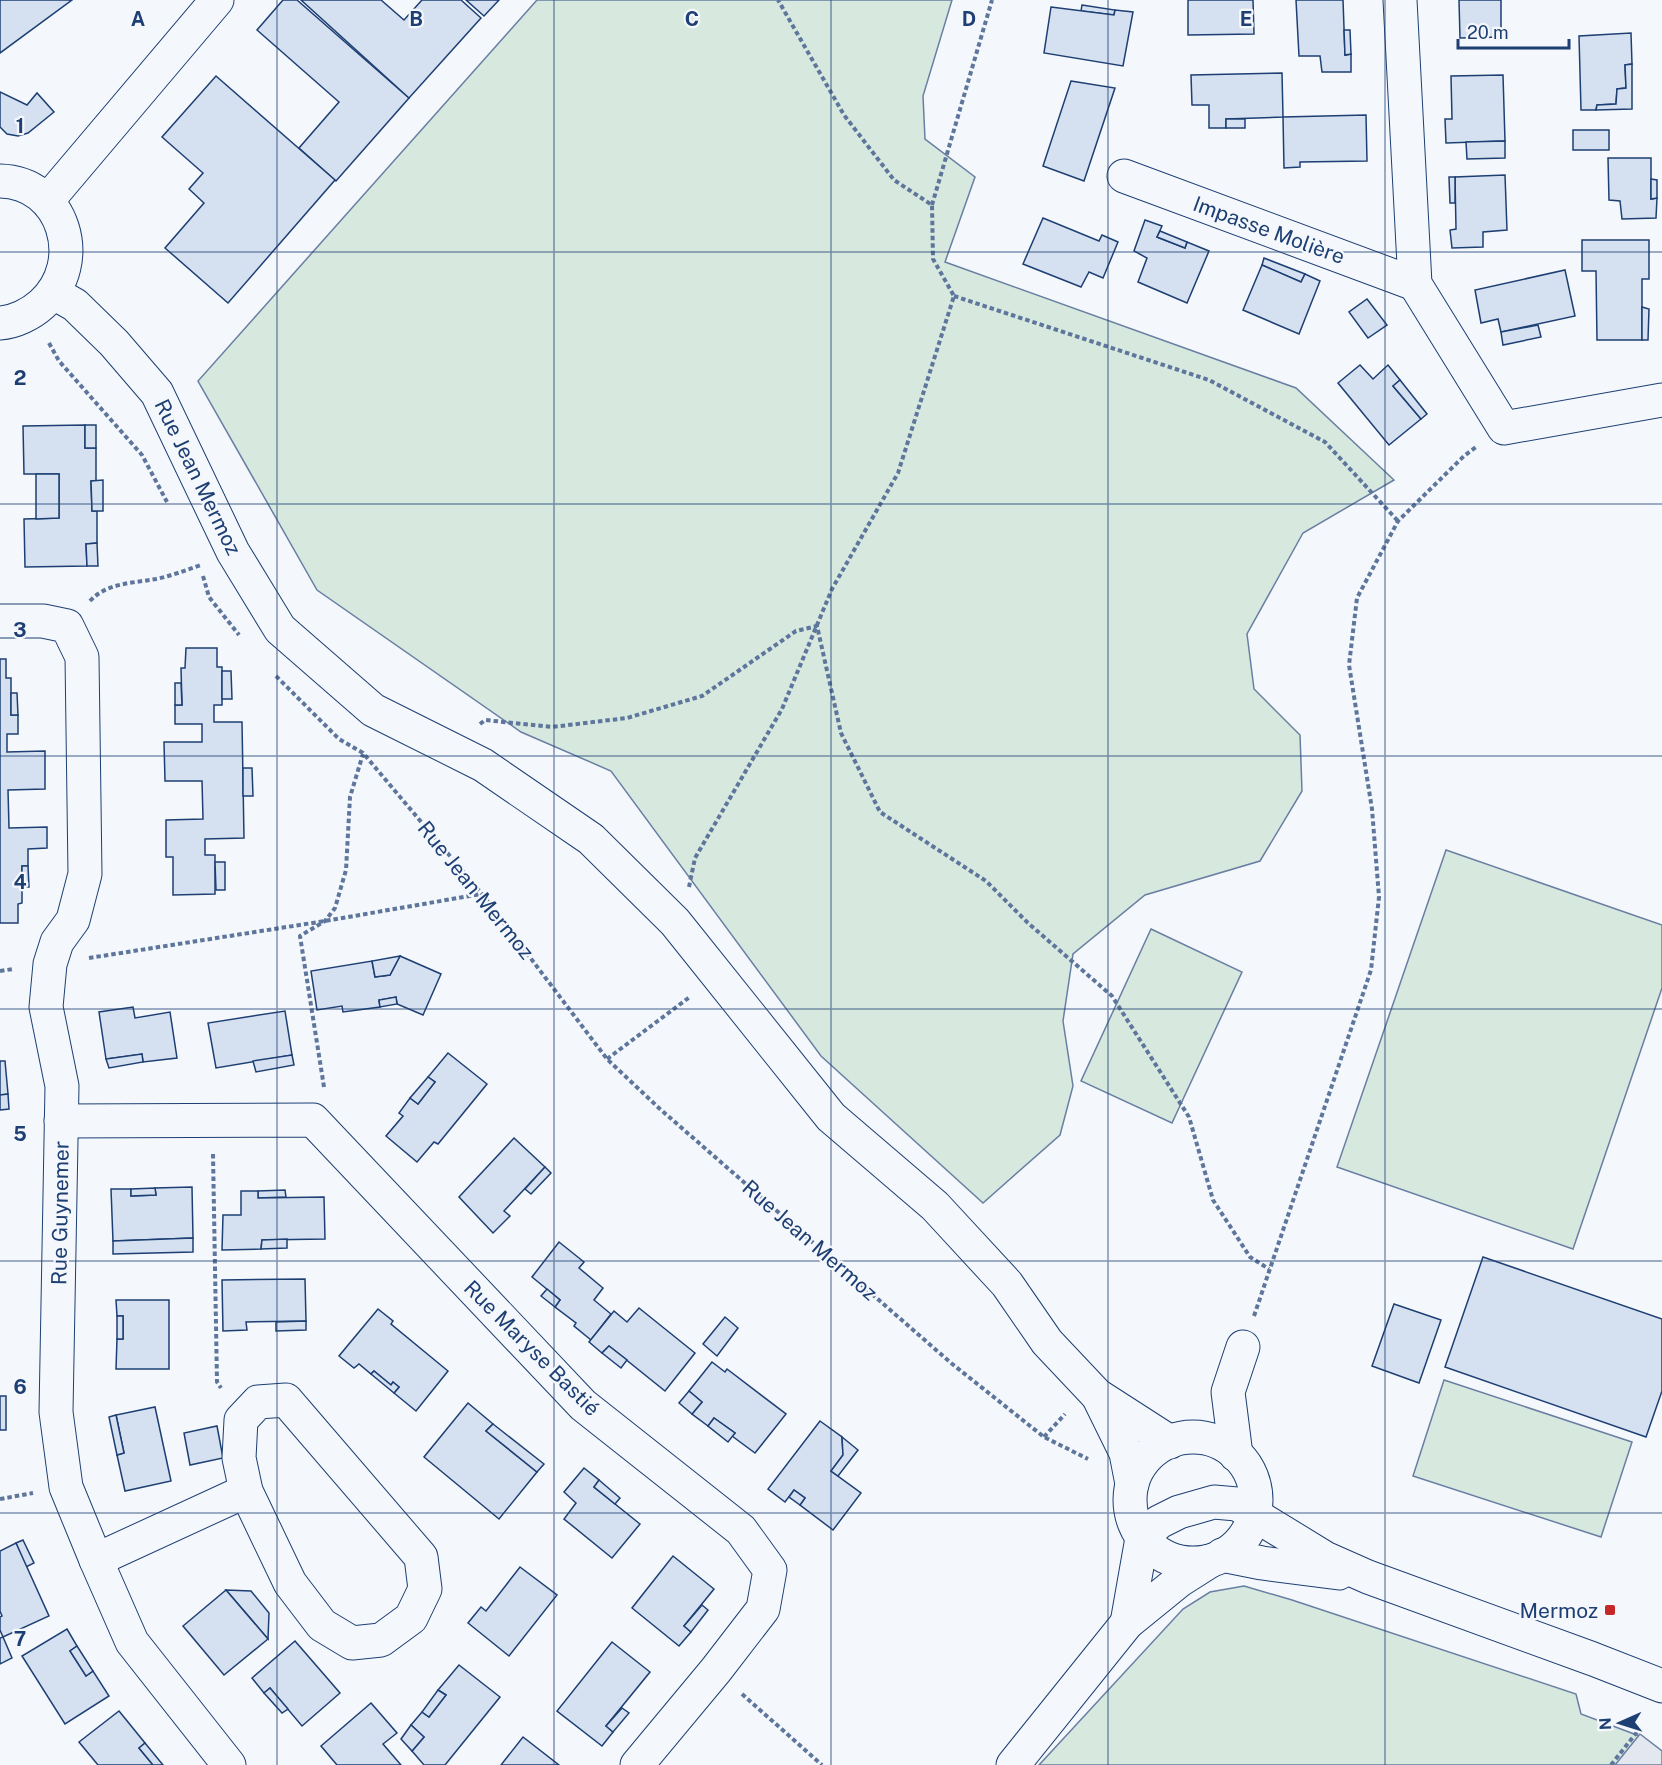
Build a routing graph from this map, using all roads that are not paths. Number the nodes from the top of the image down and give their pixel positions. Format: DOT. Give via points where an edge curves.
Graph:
graph roads {
  1 [pos="217,0"];
  2 [pos="1400,0"];
  3 [pos="1124,176"];
  4 [pos="0,181"];
  5 [pos="46,201"];
  6 [pos="1415,284"];
  7 [pos="54,293"];
  8 [pos="0,323"];
  9 [pos="1662,400"];
  10 [pos="0,621"];
  11 [pos="62,1121"];
  12 [pos="1243,1347"];
  13 [pos="1228,1392"];
  14 [pos="1097,1395"];
  15 [pos="1177,1440"];
  16 [pos="1236,1455"];
  17 [pos="1132,1484"];
  18 [pos="246,1491"];
  19 [pos="1255,1514"];
  20 [pos="1142,1538"];
  21 [pos="1216,1558"];
  22 [pos="96,1560"];
  23 [pos="1368,1577"];
  24 [pos="1127,1623"];
  25 [pos="1662,1686"];
  26 [pos="229,1765"];
  27 [pos="637,1765"];
  28 [pos="1013,1765"];
  1 -- 5 [label="street"];
  2 -- 6 [label="street"];
  3 -- 6 [label="street, Impasse Molière"];
  4 -- 5 [label="street" via="27,187"];
  5 -- 7 [label="street" via="60,222 67,246 64,271"];
  6 -- 9 [label="street" via="1503,428"];
  7 -- 8 [label="street" via="32,313"];
  7 -- 14 [label="street, Rue Jean Mermoz" via="75,305 98,327 157,393 233,552 280,629 374,710 483,765 591,839 675,922 831,1117 935,1206 1007,1284 1047,1342"];
  10 -- 11 [label="street, Rue Guynemer" via="43,621 67,626 82,657 85,874 73,920 57,942 50,964 46,1007 62,1086"];
  11 -- 22 [label="street, Rue Guynemer" via="56,1412 66,1487"];
  11 -- 27 [label="street, Rue Maryse Bastié" via="313,1120 584,1405 741,1530 770,1570 763,1609"];
  12 -- 13 [label="street"];
  13 -- 15 [label="street"];
  13 -- 16 [label="street"];
  14 -- 15 [label="street, Rue Jean Mermoz"];
  14 -- 17 [label="street, Rue Jean Mermoz" via="1126,1453"];
  15 -- 16 [label="street" via="1213,1440"];
  15 -- 17 [label="street" via="1151,1453"];
  16 -- 19 [label="street" via="1252,1477"];
  17 -- 20 [label="street, Rue Jean Mermoz" via="1130,1503"];
  18 -- 18 [label="street" via="290,1583 322,1625 352,1643 381,1640 411,1618 424,1589 421,1557 286,1400 258,1402 241,1419 239,1458"];
  18 -- 22 [label="street"];
  19 -- 20 [label="street" via="1237,1504 1214,1502 1179,1512 1159,1522"];
  19 -- 21 [label="street" via="1246,1535 1230,1552"];
  19 -- 23 [label="street" via="1325,1558"];
  20 -- 21 [label="street" via="1172,1560 1191,1564"];
  20 -- 24 [label="street"];
  21 -- 23 [label="street"];
  21 -- 24 [label="street" via="1170,1587"];
  22 -- 26 [label="street, Rue Guynemer" via="132,1642"];
  23 -- 25 [label="street"];
  24 -- 28 [label="street"];
}
